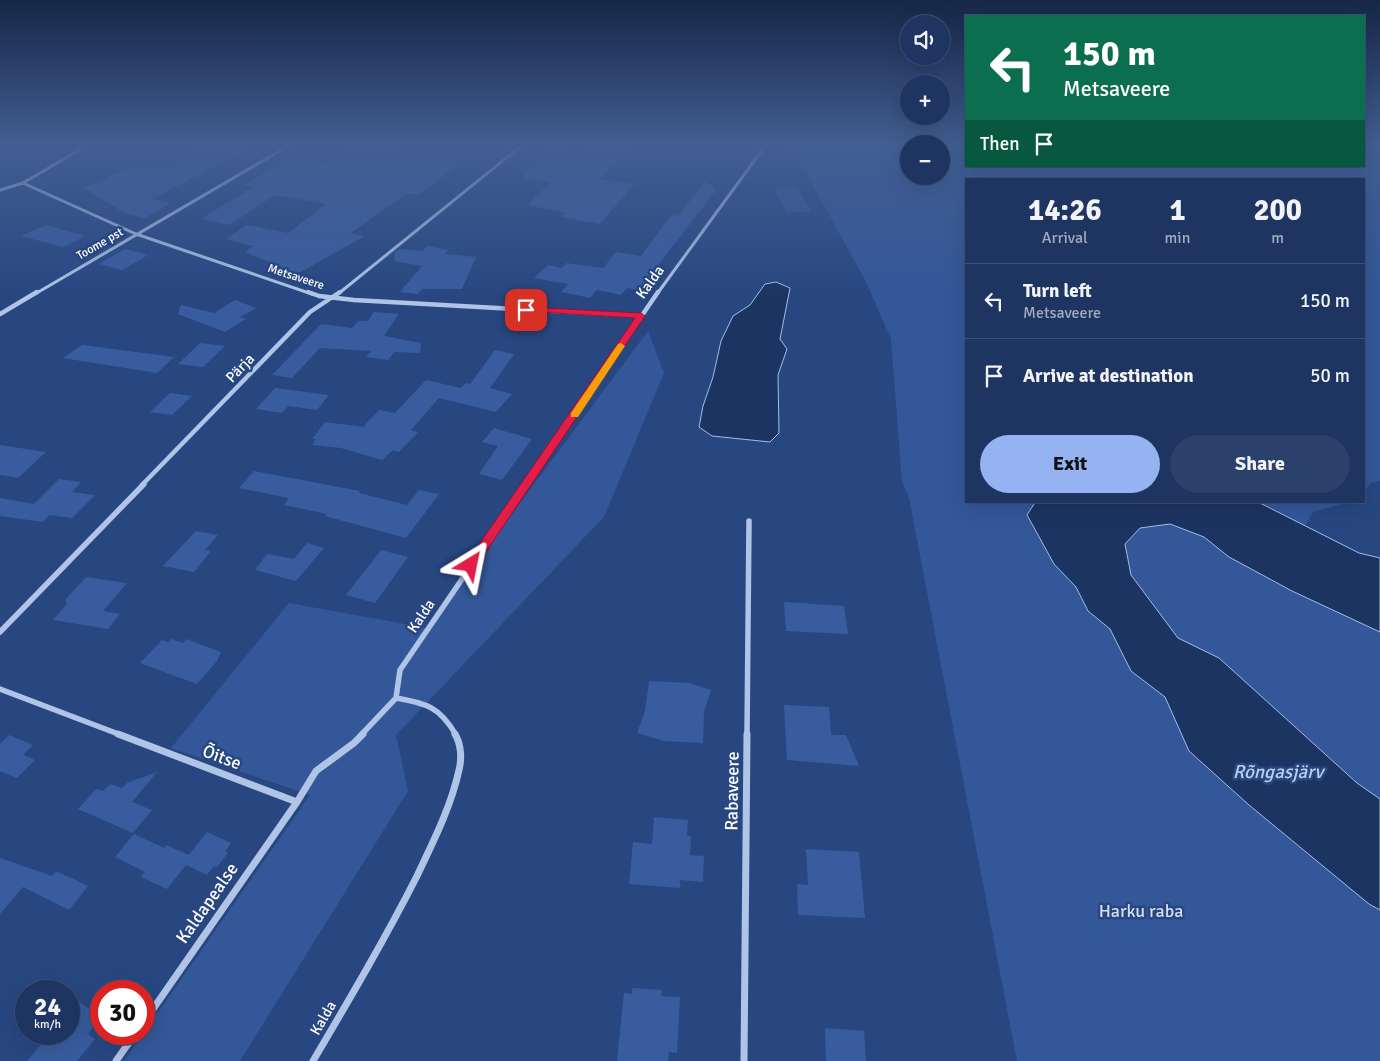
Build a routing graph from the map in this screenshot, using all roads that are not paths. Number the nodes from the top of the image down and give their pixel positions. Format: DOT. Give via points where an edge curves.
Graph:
graph roads {
  1 [pos="49,196"];
  2 [pos="202,196"];
  3 [pos="460,196"];
  4 [pos="729,196"];
  5 [pos="136,234"];
  6 [pos="331,298"];
  7 [pos="0,314"];
  8 [pos="641,316"];
  9 [pos="749,521"];
  10 [pos="0,632"];
  11 [pos="0,689"];
  12 [pos="396,698"];
  13 [pos="297,802"];
  14 [pos="155,1006"];
  15 [pos="127,1045"];
  16 [pos="116,1061"];
  17 [pos="313,1061"];
  18 [pos="744,1061"];
  1 -- 5 [label="street, Metsaveere"];
  2 -- 5 [label="street, Toome pst"];
  3 -- 6 [label="street, Pärja"];
  4 -- 8 [label="street, Kalda"];
  5 -- 6 [label="street, Metsaveere"];
  5 -- 7 [label="street, Toome pst"];
  6 -- 8 [label="street, Metsaveere"];
  6 -- 10 [label="street, Pärja" via="310,312"];
  8 -- 12 [label="street, Kalda" via="400,670"];
  9 -- 18 [label="street, Rabaveere"];
  11 -- 13 [label="street, Õitse"];
  12 -- 13 [label="street" via="354,744 316,771"];
  12 -- 17 [label="street, Kalda" via="426,704 445,717 460,745 458,777 445,816 402,904"];
  13 -- 14 [label="street, Kaldapealse"];
  15 -- 16 [label="street"];
}
